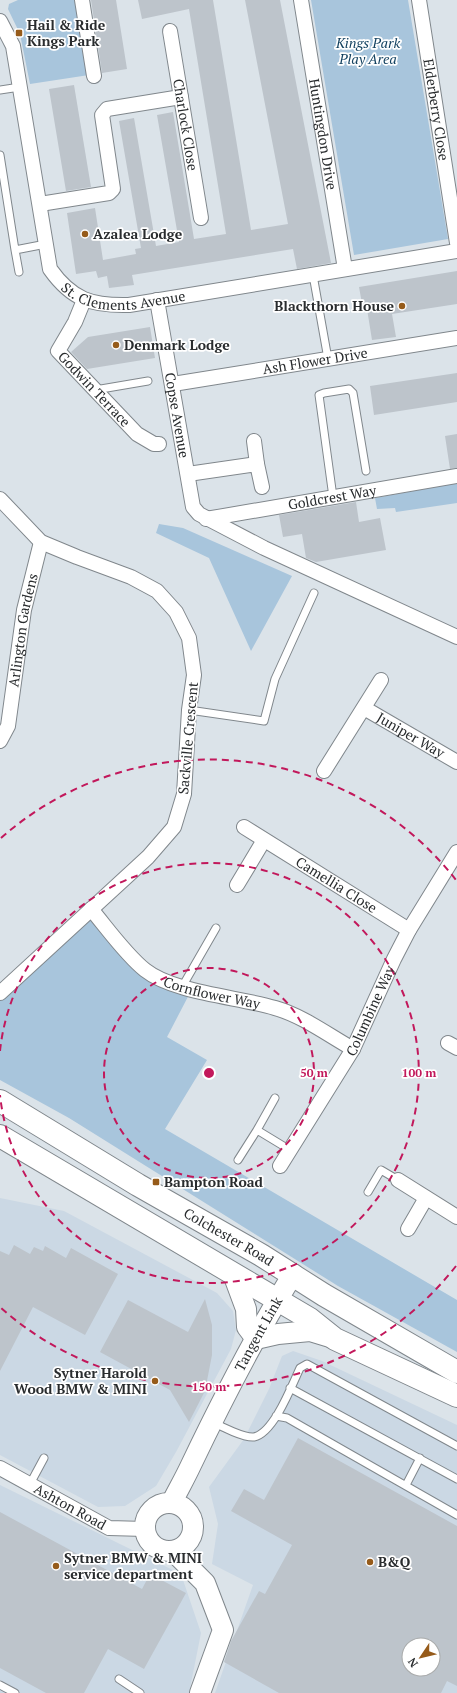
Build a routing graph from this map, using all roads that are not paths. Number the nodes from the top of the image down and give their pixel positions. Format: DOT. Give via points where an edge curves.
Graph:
graph roads {
  1 [pos="82,0"];
  2 [pos="301,0"];
  3 [pos="419,0"];
  4 [pos="0,21"];
  5 [pos="170,32"];
  6 [pos="94,76"];
  7 [pos="20,87"];
  8 [pos="0,90"];
  9 [pos="181,97"];
  10 [pos="0,155"];
  11 [pos="40,204"];
  12 [pos="201,218"];
  13 [pos="457,243"];
  14 [pos="46,244"];
  15 [pos="15,250"];
  16 [pos="457,251"];
  17 [pos="345,269"];
  18 [pos="19,272"];
  19 [pos="313,275"];
  20 [pos="84,300"];
  21 [pos="158,300"];
  22 [pos="457,338"];
  23 [pos="328,359"];
  24 [pos="148,381"];
  25 [pos="173,384"];
  26 [pos="95,390"];
  27 [pos="254,441"];
  28 [pos="159,444"];
  29 [pos="257,464"];
  30 [pos="366,471"];
  31 [pos="188,474"];
  32 [pos="457,476"];
  33 [pos="262,487"];
  34 [pos="334,497"];
  35 [pos="0,499"];
  36 [pos="206,519"];
  37 [pos="41,542"];
  38 [pos="314,593"];
  39 [pos="457,637"];
  40 [pos="381,680"];
  41 [pos="364,708"];
  42 [pos="189,710"];
  43 [pos="0,742"];
  44 [pos="457,762"];
  45 [pos="324,771"];
  46 [pos="244,826"];
  47 [pos="264,840"];
  48 [pos="457,852"];
  49 [pos="237,885"];
  50 [pos="91,909"];
  51 [pos="216,928"];
  52 [pos="409,930"];
  53 [pos="182,987"];
  54 [pos="0,993"];
  55 [pos="353,1049"];
  56 [pos="275,1098"];
  57 [pos="0,1101"];
  58 [pos="257,1130"];
  59 [pos="0,1136"];
  60 [pos="290,1150"];
  61 [pos="238,1160"];
  62 [pos="280,1166"];
  63 [pos="398,1180"];
  64 [pos="368,1192"];
  65 [pos="426,1198"];
  66 [pos="457,1217"];
  67 [pos="408,1229"];
  68 [pos="233,1274"];
  69 [pos="293,1274"];
  70 [pos="277,1300"];
  71 [pos="256,1339"];
  72 [pos="335,1339"];
  73 [pos="457,1372"];
  74 [pos="290,1388"];
  75 [pos="457,1396"];
  76 [pos="276,1416"];
  77 [pos="211,1421"];
  78 [pos="457,1446"];
  79 [pos="44,1458"];
  80 [pos="420,1458"];
  81 [pos="0,1468"];
  82 [pos="457,1479"];
  83 [pos="30,1484"];
  84 [pos="406,1484"];
  85 [pos="172,1502"];
  86 [pos="457,1515"];
  87 [pos="145,1529"];
  88 [pos="173,1551"];
  89 [pos="119,1679"];
  90 [pos="0,1685"];
  91 [pos="202,1692"];
  92 [pos="15,1693"];
  93 [pos="140,1693"];
  1 -- 6 [label="street"];
  2 -- 17 [label="street, Huntingdon Drive"];
  3 -- 13 [label="street, Elderberry Close"];
  4 -- 7 [label="street, St. Clements Avenue" via="13,46"];
  5 -- 9 [label="street, Charlock Close"];
  7 -- 8 [label="lane"];
  7 -- 11 [label="street, St. Clements Avenue"];
  9 -- 11 [label="street" via="107,109 102,115 112,189 109,193"];
  9 -- 12 [label="street, Charlock Close"];
  10 -- 15 [label="lane"];
  11 -- 14 [label="street, St. Clements Avenue"];
  14 -- 15 [label="lane"];
  14 -- 20 [label="street, St. Clements Avenue" via="50,269 59,282"];
  15 -- 18 [label="lane"];
  16 -- 17 [label="street, St. Clements Avenue"];
  17 -- 19 [label="street, St. Clements Avenue"];
  19 -- 21 [label="street, St. Clements Avenue"];
  19 -- 23 [label="lane"];
  20 -- 21 [label="street, St. Clements Avenue" via="112,306"];
  20 -- 26 [label="street, Godwin Terrace" via="58,351"];
  21 -- 25 [label="street, Copse Avenue"];
  22 -- 23 [label="street, Ash Flower Drive"];
  23 -- 25 [label="street, Ash Flower Drive"];
  24 -- 26 [label="lane"];
  25 -- 31 [label="street, Copse Avenue"];
  26 -- 28 [label="street, Godwin Terrace" via="137,434 154,444"];
  27 -- 29 [label="street"];
  29 -- 31 [label="street"];
  29 -- 33 [label="street"];
  30 -- 34 [label="lane" via="353,393 350,389 319,395"];
  31 -- 36 [label="street, Copse Avenue" via="193,507"];
  32 -- 34 [label="street, Goldcrest Way"];
  34 -- 36 [label="street, Goldcrest Way"];
  35 -- 37 [label="street"];
  36 -- 39 [label="street" via="264,548 398,607"];
  37 -- 42 [label="street, Sackville Crescent" via="131,577 157,591 176,612 190,638 194,675"];
  37 -- 43 [label="street, Arlington Gardens" via="24,610 8,726"];
  38 -- 42 [label="lane" via="275,679 264,721"];
  40 -- 41 [label="street, Juniper Way"];
  41 -- 44 [label="street, Juniper Way"];
  41 -- 45 [label="street, Juniper Way"];
  42 -- 50 [label="street, Sackville Crescent" via="184,794 174,827 148,857"];
  46 -- 47 [label="street, Camellia Close"];
  47 -- 49 [label="street"];
  47 -- 52 [label="street, Camellia Close"];
  48 -- 52 [label="street, Columbine Way"];
  50 -- 53 [label="street, Cornflower Way" via="145,970"];
  50 -- 54 [label="street, Sackville Crescent"];
  51 -- 53 [label="lane"];
  52 -- 55 [label="street, Columbine Way"];
  53 -- 55 [label="street, Cornflower Way" via="277,1008"];
  55 -- 60 [label="street, Columbine Way"];
  56 -- 58 [label="lane"];
  57 -- 69 [label="highway, Colchester Road" via="138,1185"];
  58 -- 60 [label="lane"];
  58 -- 61 [label="lane"];
  59 -- 68 [label="highway, Colchester Road"];
  60 -- 62 [label="street, Columbine Way"];
  63 -- 64 [label="lane" via="381,1170"];
  63 -- 65 [label="street"];
  65 -- 66 [label="street"];
  65 -- 67 [label="street"];
  68 -- 70 [label="highway, Colchester Road"];
  68 -- 71 [label="street" via="246,1308 247,1327"];
  69 -- 70 [label="street, Tangent Link"];
  69 -- 73 [label="highway, Colchester Road" via="324,1295"];
  70 -- 71 [label="street, Tangent Link"];
  70 -- 72 [label="highway, Colchester Road" via="310,1319"];
  71 -- 72 [label="street" via="310,1331"];
  71 -- 77 [label="street, Tangent Link"];
  72 -- 75 [label="highway, Colchester Road"];
  74 -- 76 [label="lane"];
  74 -- 78 [label="lane" via="300,1368 306,1364"];
  74 -- 80 [label="lane"];
  76 -- 77 [label="lane" via="261,1434 253,1437"];
  76 -- 84 [label="lane" via="287,1418"];
  77 -- 85 [label="street, Tangent Link"];
  79 -- 83 [label="lane"];
  80 -- 82 [label="lane"];
  80 -- 84 [label="lane"];
  81 -- 83 [label="street, Ashton Road"];
  83 -- 87 [label="street, Ashton Road" via="109,1528"];
  84 -- 86 [label="lane"];
  85 -- 87 [label="street" via="159,1505 152,1510 147,1517"];
  85 -- 88 [label="street" via="189,1512 194,1529 184,1546"];
  87 -- 88 [label="street" via="152,1544 160,1549"];
  88 -- 91 [label="street" via="205,1583 223,1630"];
  89 -- 93 [label="lane"];
  90 -- 92 [label="lane"];
}
